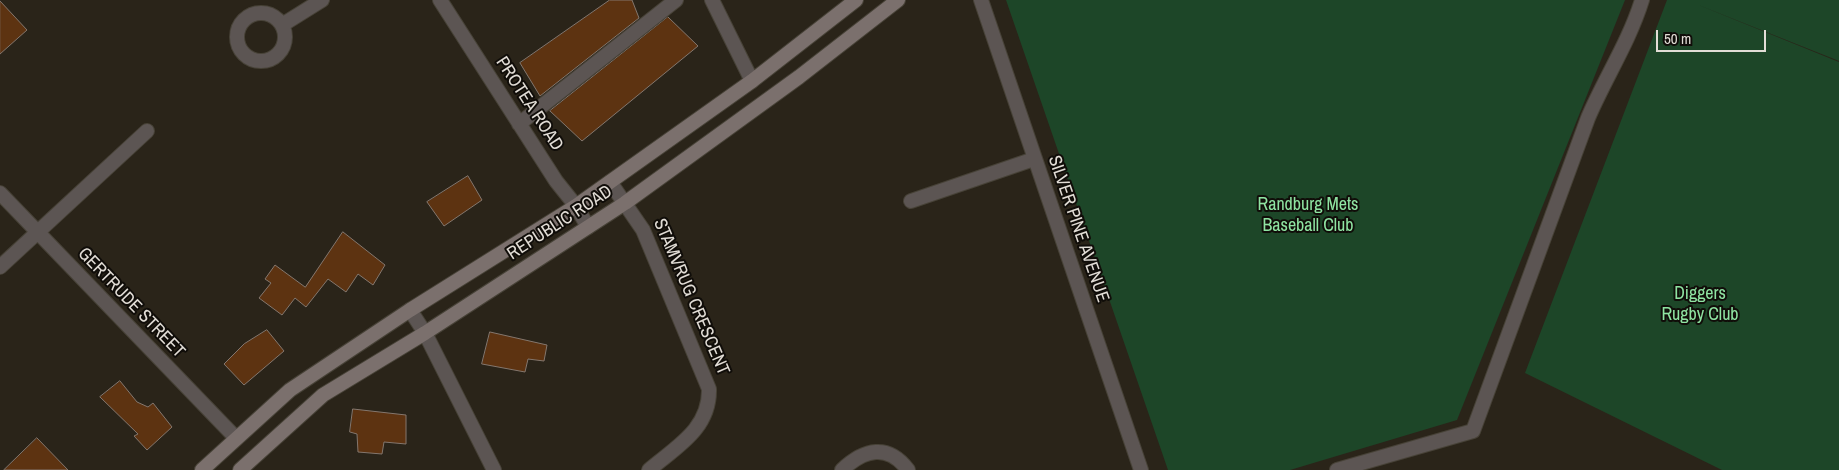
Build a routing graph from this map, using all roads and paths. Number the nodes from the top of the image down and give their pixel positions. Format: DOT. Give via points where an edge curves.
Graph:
graph roads {
  1 [pos="322,0"];
  2 [pos="440,0"];
  3 [pos="676,0"];
  4 [pos="712,0"];
  5 [pos="856,0"];
  6 [pos="898,0"];
  7 [pos="981,0"];
  8 [pos="1642,0"];
  9 [pos="282,24"];
  10 [pos="752,81"];
  11 [pos="519,124"];
  12 [pos="147,131"];
  13 [pos="1034,159"];
  14 [pos="610,182"];
  15 [pos="0,193"];
  16 [pos="912,201"];
  17 [pos="625,204"];
  18 [pos="576,206"];
  19 [pos="588,227"];
  20 [pos="37,232"];
  21 [pos="0,267"];
  22 [pos="410,310"];
  23 [pos="425,333"];
  24 [pos="236,438"];
  25 [pos="202,470"];
  26 [pos="240,470"];
  27 [pos="494,470"];
  28 [pos="649,470"];
  29 [pos="842,470"];
  30 [pos="908,470"];
  31 [pos="1141,470"];
  32 [pos="1337,470"];
  1 -- 9 [label="street"];
  2 -- 11 [label="street, PROTEA ROAD"];
  3 -- 11 [label="street"];
  4 -- 10 [label="street"];
  5 -- 10 [label="main road, REPUBLIC ROAD"];
  6 -- 17 [label="main road, REPUBLIC ROAD"];
  7 -- 13 [label="street, SILVER PINE AVENUE"];
  8 -- 32 [label="street" via="1628,37 1588,118 1473,431"];
  10 -- 14 [label="main road, REPUBLIC ROAD"];
  11 -- 18 [label="street, PROTEA ROAD" via="556,182"];
  12 -- 20 [label="street"];
  13 -- 16 [label="street"];
  13 -- 31 [label="street, SILVER PINE AVENUE"];
  14 -- 17 [label="street, STAMVRUG CRESCENT"];
  14 -- 18 [label="main road, REPUBLIC ROAD"];
  15 -- 20 [label="street, GERTRUDE STREET"];
  17 -- 19 [label="main road, REPUBLIC ROAD"];
  17 -- 28 [label="street, STAMVRUG CRESCENT" via="643,230 709,389 710,401 699,426"];
  18 -- 19 [label="street, PROTEA ROAD"];
  18 -- 22 [label="main road, REPUBLIC ROAD"];
  19 -- 23 [label="main road, REPUBLIC ROAD"];
  20 -- 21 [label="street"];
  20 -- 24 [label="street, GERTRUDE STREET"];
  22 -- 23 [label="street"];
  22 -- 24 [label="main road, REPUBLIC ROAD" via="290,390"];
  23 -- 26 [label="main road, REPUBLIC ROAD" via="323,395"];
  23 -- 27 [label="street"];
  24 -- 25 [label="main road, REPUBLIC ROAD"];
  29 -- 30 [label="street" via="857,456 874,452 891,456"];
}
